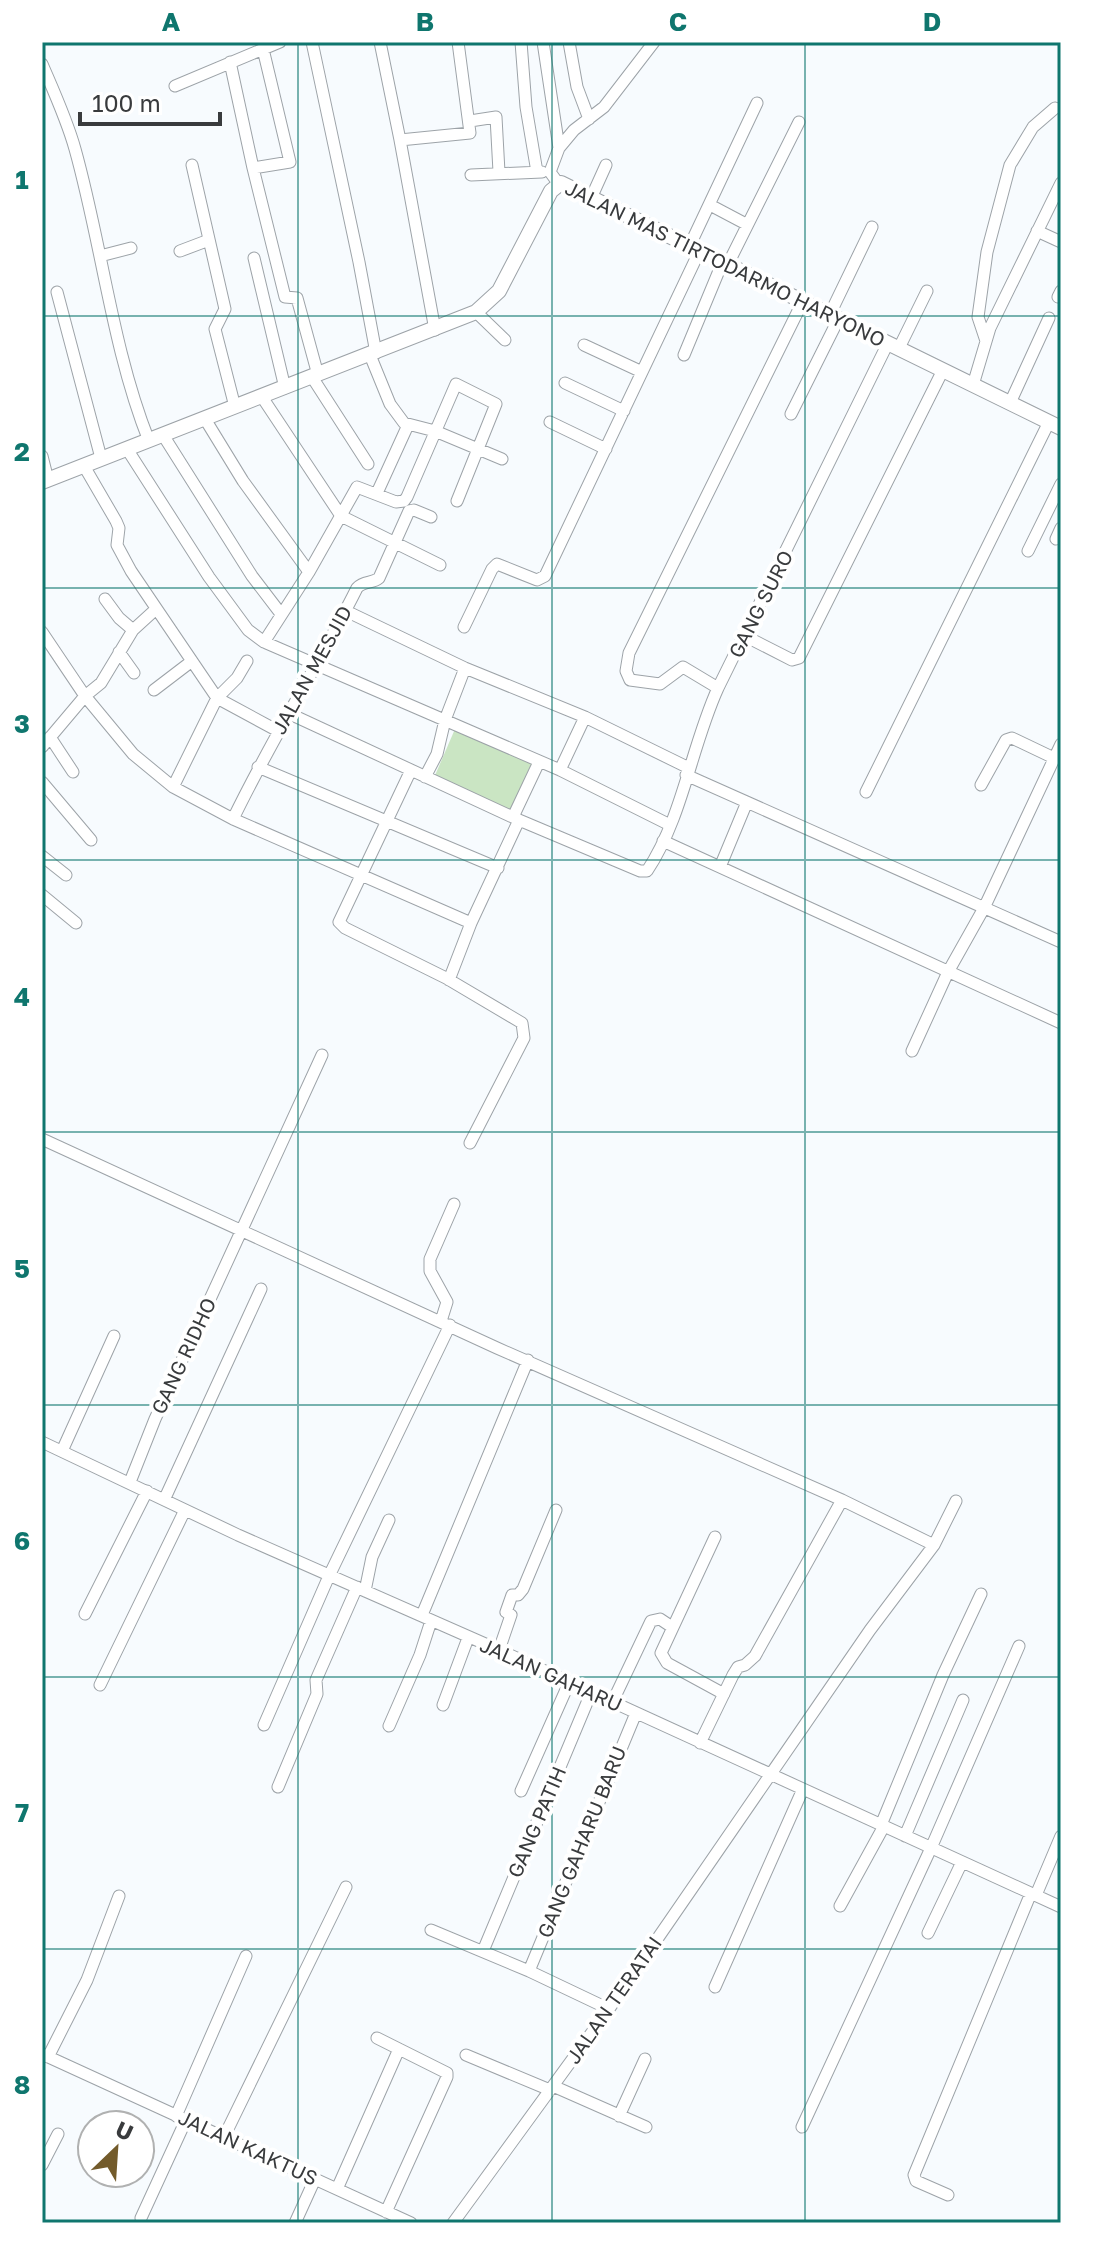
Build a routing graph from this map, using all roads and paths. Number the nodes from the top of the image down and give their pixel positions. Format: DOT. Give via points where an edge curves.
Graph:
graph roads {
  1 [pos="280,42"];
  2 [pos="312,42"];
  3 [pos="380,42"];
  4 [pos="458,42"];
  5 [pos="521,42"];
  6 [pos="543,42"];
  7 [pos="569,42"];
  8 [pos="654,42"];
  9 [pos="263,49"];
  10 [pos="230,62"];
  11 [pos="42,64"];
  12 [pos="175,86"];
  13 [pos="757,103"];
  14 [pos="1055,108"];
  15 [pos="589,119"];
  16 [pos="470,121"];
  17 [pos="799,122"];
  18 [pos="400,140"];
  19 [pos="559,148"];
  20 [pos="192,165"];
  21 [pos="606,165"];
  22 [pos="253,168"];
  23 [pos="499,172"];
  24 [pos="537,172"];
  25 [pos="471,175"];
  26 [pos="554,178"];
  27 [pos="1061,183"];
  28 [pos="592,196"];
  29 [pos="710,205"];
  30 [pos="746,224"];
  31 [pos="872,227"];
  32 [pos="1037,231"];
  33 [pos="209,240"];
  34 [pos="1061,242"];
  35 [pos="695,247"];
  36 [pos="131,248"];
  37 [pos="180,251"];
  38 [pos="100,256"];
  39 [pos="254,258"];
  40 [pos="726,262"];
  41 [pos="927,291"];
  42 [pos="57,292"];
  43 [pos="803,301"];
  44 [pos="476,312"];
  45 [pos="834,316"];
  46 [pos="1049,318"];
  47 [pos="435,330"];
  48 [pos="505,340"];
  49 [pos="986,341"];
  50 [pos="584,345"];
  51 [pos="894,345"];
  52 [pos="373,354"];
  53 [pos="684,355"];
  54 [pos="943,370"];
  55 [pos="642,372"];
  56 [pos="315,376"];
  57 [pos="565,383"];
  58 [pos="973,385"];
  59 [pos="285,388"];
  60 [pos="262,397"];
  61 [pos="1010,403"];
  62 [pos="235,407"];
  63 [pos="624,411"];
  64 [pos="791,414"];
  65 [pos="205,419"];
  66 [pos="550,422"];
  67 [pos="408,425"];
  68 [pos="1055,425"];
  69 [pos="435,431"];
  70 [pos="156,438"];
  71 [pos="127,449"];
  72 [pos="606,449"];
  73 [pos="480,450"];
  74 [pos="42,456"];
  75 [pos="101,458"];
  76 [pos="502,459"];
  77 [pos="368,464"];
  78 [pos="84,466"];
  79 [pos="45,481"];
  80 [pos="1061,484"];
  81 [pos="377,493"];
  82 [pos="457,501"];
  83 [pos="341,516"];
  84 [pos="431,517"];
  85 [pos="394,543"];
  86 [pos="1028,551"];
  87 [pos="440,565"];
  88 [pos="309,572"];
  89 [pos="105,599"];
  90 [pos="156,609"];
  91 [pos="346,611"];
  92 [pos="281,614"];
  93 [pos="464,627"];
  94 [pos="133,630"];
  95 [pos="42,632"];
  96 [pos="745,636"];
  97 [pos="264,642"];
  98 [pos="119,652"];
  99 [pos="192,661"];
  100 [pos="247,661"];
  101 [pos="316,667"];
  102 [pos="465,668"];
  103 [pos="134,673"];
  104 [pos="718,688"];
  105 [pos="154,690"];
  106 [pos="85,696"];
  107 [pos="217,698"];
  108 [pos="288,713"];
  109 [pos="585,717"];
  110 [pos="445,720"];
  111 [pos="278,731"];
  112 [pos="50,737"];
  113 [pos="1061,744"];
  114 [pos="42,747"];
  115 [pos="1054,758"];
  116 [pos="539,762"];
  117 [pos="258,767"];
  118 [pos="411,770"];
  119 [pos="560,770"];
  120 [pos="73,772"];
  121 [pos="688,772"];
  122 [pos="425,777"];
  123 [pos="42,782"];
  124 [pos="981,785"];
  125 [pos="173,787"];
  126 [pos="866,792"];
  127 [pos="747,802"];
  128 [pos="233,819"];
  129 [pos="516,819"];
  130 [pos="388,822"];
  131 [pos="670,825"];
  132 [pos="91,840"];
  133 [pos="663,841"];
  134 [pos="42,856"];
  135 [pos="720,867"];
  136 [pos="498,868"];
  137 [pos="66,875"];
  138 [pos="363,875"];
  139 [pos="42,895"];
  140 [pos="984,908"];
  141 [pos="76,923"];
  142 [pos="471,923"];
  143 [pos="1061,942"];
  144 [pos="948,972"];
  145 [pos="449,980"];
  146 [pos="1061,1023"];
  147 [pos="912,1051"];
  148 [pos="322,1055"];
  149 [pos="42,1139"];
  150 [pos="470,1143"];
  151 [pos="454,1204"];
  152 [pos="241,1230"];
  153 [pos="261,1289"];
  154 [pos="446,1323"];
  155 [pos="114,1336"];
  156 [pos="528,1360"];
  157 [pos="42,1442"];
  158 [pos="62,1451"];
  159 [pos="130,1482"];
  160 [pos="147,1491"];
  161 [pos="165,1498"];
  162 [pos="842,1500"];
  163 [pos="956,1501"];
  164 [pos="185,1510"];
  165 [pos="556,1510"];
  166 [pos="389,1520"];
  167 [pos="715,1537"];
  168 [pos="934,1545"];
  169 [pos="329,1576"];
  170 [pos="361,1589"];
  171 [pos="981,1594"];
  172 [pos="85,1614"];
  173 [pos="426,1618"];
  174 [pos="672,1627"];
  175 [pos="468,1638"];
  176 [pos="1019,1646"];
  177 [pos="499,1650"];
  178 [pos="569,1683"];
  179 [pos="100,1685"];
  180 [pos="591,1693"];
  181 [pos="724,1694"];
  182 [pos="963,1700"];
  183 [pos="612,1703"];
  184 [pos="443,1705"];
  185 [pos="636,1713"];
  186 [pos="264,1725"];
  187 [pos="389,1726"];
  188 [pos="700,1743"];
  189 [pos="771,1775"];
  190 [pos="278,1787"];
  191 [pos="803,1789"];
  192 [pos="521,1791"];
  193 [pos="882,1826"];
  194 [pos="905,1836"];
  195 [pos="1061,1836"];
  196 [pos="931,1848"];
  197 [pos="962,1862"];
  198 [pos="346,1887"];
  199 [pos="1034,1894"];
  200 [pos="119,1896"];
  201 [pos="840,1906"];
  202 [pos="1061,1907"];
  203 [pos="431,1930"];
  204 [pos="928,1933"];
  205 [pos="483,1951"];
  206 [pos="246,1956"];
  207 [pos="529,1971"];
  208 [pos="715,1987"];
  209 [pos="609,2009"];
  210 [pos="377,2038"];
  211 [pos="399,2049"];
  212 [pos="45,2055"];
  213 [pos="466,2055"];
  214 [pos="645,2059"];
  215 [pos="551,2088"];
  216 [pos="619,2116"];
  217 [pos="181,2118"];
  218 [pos="646,2127"];
  219 [pos="802,2127"];
  220 [pos="58,2134"];
  221 [pos="224,2137"];
  222 [pos="42,2165"];
  223 [pos="315,2179"];
  224 [pos="337,2189"];
  225 [pos="948,2195"];
  226 [pos="386,2212"];
  227 [pos="141,2218"];
  228 [pos="295,2223"];
  229 [pos="411,2223"];
  230 [pos="453,2223"];
  1 -- 9 [label="street"];
  2 -- 52 [label="street"];
  3 -- 18 [label="street"];
  4 -- 16 [label="street"];
  5 -- 24 [label="street"];
  6 -- 19 [label="street"];
  7 -- 15 [label="street"];
  8 -- 15 [label="street"];
  9 -- 10 [label="street"];
  9 -- 22 [label="street" via="290,162"];
  10 -- 12 [label="street"];
  10 -- 22 [label="street"];
  11 -- 38 [label="street" via="76,152"];
  13 -- 29 [label="street"];
  14 -- 49 [label="street" via="1033,127 1010,165 987,252 978,317"];
  15 -- 19 [label="street"];
  16 -- 18 [label="street" via="470,133"];
  16 -- 23 [label="street" via="496,117"];
  17 -- 30 [label="street"];
  18 -- 47 [label="street"];
  19 -- 26 [label="street"];
  20 -- 33 [label="street"];
  21 -- 28 [label="street"];
  22 -- 56 [label="street" via="285,297 297,298"];
  23 -- 24 [label="street"];
  23 -- 25 [label="street"];
  24 -- 26 [label="street"];
  26 -- 28 [label="street, JALAN MAS TIRTODARMO HARYONO"];
  26 -- 44 [label="street, JALAN MAS TIRTODARMO HARYONO" via="499,291"];
  27 -- 32 [label="street"];
  28 -- 35 [label="street, JALAN MAS TIRTODARMO HARYONO"];
  29 -- 30 [label="street"];
  29 -- 35 [label="street"];
  30 -- 40 [label="street"];
  31 -- 45 [label="street"];
  32 -- 34 [label="street"];
  32 -- 49 [label="street"];
  33 -- 37 [label="street"];
  33 -- 62 [label="street" via="225,309 215,329"];
  35 -- 40 [label="street, JALAN MAS TIRTODARMO HARYONO"];
  35 -- 55 [label="street"];
  36 -- 38 [label="street"];
  38 -- 70 [label="street" via="140,417"];
  39 -- 59 [label="street"];
  40 -- 43 [label="street, JALAN MAS TIRTODARMO HARYONO"];
  40 -- 53 [label="street"];
  41 -- 51 [label="street, GANG SURO"];
  42 -- 75 [label="street"];
  43 -- 45 [label="street, JALAN MAS TIRTODARMO HARYONO"];
  43 -- 104 [label="street" via="629,653 630,680 660,684 683,667"];
  44 -- 47 [label="street, JALAN MAS TIRTODARMO HARYONO"];
  44 -- 48 [label="street"];
  45 -- 51 [label="street, JALAN MAS TIRTODARMO HARYONO"];
  45 -- 64 [label="street"];
  46 -- 61 [label="street"];
  47 -- 52 [label="street, JALAN MAS TIRTODARMO HARYONO"];
  49 -- 58 [label="street"];
  50 -- 55 [label="street"];
  51 -- 54 [label="street, JALAN MAS TIRTODARMO HARYONO"];
  51 -- 96 [label="street, GANG SURO"];
  52 -- 56 [label="street, JALAN MAS TIRTODARMO HARYONO"];
  52 -- 67 [label="street" via="390,404"];
  54 -- 58 [label="street, JALAN MAS TIRTODARMO HARYONO"];
  54 -- 96 [label="street" via="799,658 792,660"];
  55 -- 63 [label="street"];
  56 -- 59 [label="street, JALAN MAS TIRTODARMO HARYONO"];
  56 -- 77 [label="street"];
  57 -- 63 [label="street"];
  58 -- 61 [label="street, JALAN MAS TIRTODARMO HARYONO"];
  59 -- 60 [label="street, JALAN MAS TIRTODARMO HARYONO"];
  60 -- 62 [label="street, JALAN MAS TIRTODARMO HARYONO"];
  60 -- 83 [label="street"];
  61 -- 68 [label="street, JALAN MAS TIRTODARMO HARYONO"];
  62 -- 65 [label="street, JALAN MAS TIRTODARMO HARYONO"];
  63 -- 72 [label="street"];
  65 -- 70 [label="street, JALAN MAS TIRTODARMO HARYONO"];
  65 -- 88 [label="street"];
  66 -- 72 [label="street"];
  67 -- 69 [label="street"];
  67 -- 81 [label="street"];
  68 -- 126 [label="street"];
  69 -- 73 [label="street"];
  69 -- 73 [label="street" via="458,385 496,404"];
  69 -- 81 [label="street" via="404,501"];
  70 -- 71 [label="street, JALAN MAS TIRTODARMO HARYONO"];
  70 -- 92 [label="street"];
  71 -- 75 [label="street, JALAN MAS TIRTODARMO HARYONO"];
  71 -- 97 [label="street" via="209,577 248,630"];
  72 -- 93 [label="street" via="543,579 497,564"];
  73 -- 76 [label="street"];
  73 -- 82 [label="street"];
  74 -- 79 [label="street"];
  75 -- 78 [label="street, JALAN MAS TIRTODARMO HARYONO"];
  78 -- 79 [label="street, JALAN MAS TIRTODARMO HARYONO"];
  78 -- 90 [label="street" via="119,528 117,545"];
  80 -- 86 [label="street"];
  81 -- 83 [label="street" via="357,487"];
  83 -- 85 [label="street"];
  83 -- 88 [label="street"];
  84 -- 85 [label="street, JALAN MESJID" via="409,511"];
  85 -- 87 [label="street"];
  85 -- 91 [label="street, JALAN MESJID" via="379,578 360,584"];
  88 -- 92 [label="street"];
  89 -- 94 [label="street"];
  90 -- 94 [label="street"];
  90 -- 99 [label="street"];
  91 -- 101 [label="street, JALAN MESJID"];
  91 -- 102 [label="street"];
  92 -- 97 [label="street"];
  94 -- 98 [label="street"];
  95 -- 106 [label="street"];
  96 -- 104 [label="street, GANG SURO"];
  97 -- 101 [label="street"];
  98 -- 103 [label="street"];
  98 -- 106 [label="street" via="101,683"];
  99 -- 105 [label="street"];
  99 -- 107 [label="street"];
  100 -- 107 [label="street"];
  101 -- 108 [label="street, JALAN MESJID"];
  101 -- 110 [label="street"];
  102 -- 109 [label="street"];
  102 -- 110 [label="street"];
  104 -- 121 [label="street, GANG SURO"];
  106 -- 112 [label="street"];
  106 -- 125 [label="street" via="133,754"];
  107 -- 111 [label="street"];
  107 -- 125 [label="street"];
  108 -- 111 [label="street, JALAN MESJID"];
  108 -- 118 [label="street"];
  109 -- 119 [label="street"];
  109 -- 121 [label="street"];
  110 -- 116 [label="street"];
  110 -- 122 [label="street"];
  111 -- 117 [label="street, JALAN MESJID"];
  112 -- 114 [label="street"];
  112 -- 120 [label="street"];
  113 -- 115 [label="street"];
  115 -- 124 [label="street" via="1006,740"];
  115 -- 140 [label="street"];
  116 -- 119 [label="street"];
  116 -- 129 [label="street"];
  117 -- 128 [label="street, JALAN MESJID"];
  117 -- 130 [label="street"];
  118 -- 122 [label="street"];
  118 -- 130 [label="street"];
  119 -- 131 [label="street"];
  121 -- 127 [label="street"];
  121 -- 131 [label="street, GANG SURO"];
  122 -- 129 [label="street"];
  123 -- 132 [label="street"];
  125 -- 128 [label="street"];
  127 -- 135 [label="street"];
  127 -- 140 [label="street"];
  128 -- 138 [label="street"];
  129 -- 133 [label="street, GANG SURO" via="640,871 647,871"];
  129 -- 136 [label="street"];
  130 -- 136 [label="street"];
  130 -- 138 [label="street"];
  131 -- 133 [label="street, GANG SURO"];
  133 -- 135 [label="street"];
  134 -- 137 [label="street"];
  135 -- 144 [label="street"];
  136 -- 142 [label="street"];
  138 -- 142 [label="street"];
  138 -- 145 [label="street" via="339,922"];
  139 -- 141 [label="street"];
  140 -- 143 [label="street"];
  140 -- 144 [label="street"];
  142 -- 145 [label="street"];
  144 -- 146 [label="street"];
  144 -- 147 [label="street"];
  145 -- 150 [label="street" via="522,1023 525,1031"];
  148 -- 152 [label="street, GANG RIDHO"];
  149 -- 152 [label="street"];
  151 -- 154 [label="street" via="430,1259 432,1276 447,1302"];
  152 -- 154 [label="street"];
  152 -- 159 [label="street, GANG RIDHO"];
  153 -- 161 [label="street"];
  154 -- 156 [label="street"];
  154 -- 169 [label="street"];
  155 -- 158 [label="street"];
  156 -- 162 [label="street"];
  156 -- 173 [label="street"];
  157 -- 158 [label="street, JALAN GAHARU"];
  158 -- 159 [label="street, JALAN GAHARU"];
  159 -- 160 [label="street, JALAN GAHARU"];
  160 -- 161 [label="street, JALAN GAHARU"];
  160 -- 172 [label="street"];
  161 -- 164 [label="street, JALAN GAHARU"];
  162 -- 168 [label="street"];
  162 -- 181 [label="street" via="755,1656 738,1667"];
  163 -- 168 [label="street, JALAN TERATAI"];
  164 -- 169 [label="street, JALAN GAHARU"];
  164 -- 179 [label="street"];
  165 -- 177 [label="street" via="523,1589 508,1602 506,1612 511,1615"];
  166 -- 170 [label="street"];
  167 -- 174 [label="street"];
  168 -- 189 [label="street, JALAN TERATAI"];
  169 -- 170 [label="street, JALAN GAHARU"];
  169 -- 186 [label="street"];
  170 -- 173 [label="street, JALAN GAHARU"];
  170 -- 190 [label="street" via="316,1680 317,1694"];
  171 -- 193 [label="street"];
  173 -- 175 [label="street, JALAN GAHARU"];
  173 -- 187 [label="street" via="416,1666"];
  174 -- 181 [label="street" via="662,1659"];
  174 -- 183 [label="street" via="660,1619 651,1621"];
  175 -- 177 [label="street, JALAN GAHARU"];
  175 -- 184 [label="street"];
  176 -- 196 [label="street"];
  177 -- 178 [label="street, JALAN GAHARU"];
  178 -- 180 [label="street, JALAN GAHARU"];
  178 -- 192 [label="street"];
  180 -- 183 [label="street, JALAN GAHARU"];
  180 -- 205 [label="street, GANG PATIH"];
  181 -- 188 [label="street"];
  182 -- 194 [label="street"];
  183 -- 185 [label="street, JALAN GAHARU"];
  185 -- 188 [label="street, JALAN GAHARU"];
  185 -- 207 [label="street, GANG GAHARU BARU"];
  188 -- 189 [label="street, JALAN GAHARU"];
  189 -- 191 [label="street, JALAN GAHARU"];
  189 -- 209 [label="street, JALAN TERATAI"];
  191 -- 193 [label="street, JALAN GAHARU"];
  191 -- 208 [label="street"];
  193 -- 194 [label="street, JALAN GAHARU"];
  193 -- 201 [label="street"];
  194 -- 196 [label="street, JALAN GAHARU"];
  195 -- 199 [label="street"];
  196 -- 197 [label="street, JALAN GAHARU"];
  196 -- 219 [label="street"];
  197 -- 199 [label="street, JALAN GAHARU"];
  197 -- 204 [label="street"];
  198 -- 221 [label="street"];
  199 -- 202 [label="street, JALAN GAHARU"];
  199 -- 225 [label="street" via="914,2175 916,2181"];
  200 -- 212 [label="street" via="87,1980"];
  203 -- 205 [label="street"];
  205 -- 207 [label="street"];
  206 -- 217 [label="street"];
  207 -- 209 [label="street"];
  209 -- 215 [label="street, JALAN TERATAI"];
  210 -- 211 [label="street"];
  211 -- 224 [label="street"];
  211 -- 226 [label="street" via="447,2077"];
  212 -- 217 [label="street, JALAN KAKTUS"];
  213 -- 215 [label="street"];
  214 -- 216 [label="street"];
  215 -- 216 [label="street"];
  215 -- 230 [label="street, JALAN TERATAI"];
  216 -- 218 [label="street"];
  217 -- 221 [label="street, JALAN KAKTUS"];
  217 -- 227 [label="street"];
  220 -- 222 [label="street"];
  221 -- 223 [label="street, JALAN KAKTUS"];
  223 -- 224 [label="street, JALAN KAKTUS"];
  223 -- 228 [label="street"];
  224 -- 226 [label="street, JALAN KAKTUS"];
  226 -- 229 [label="street, JALAN KAKTUS"];
}
